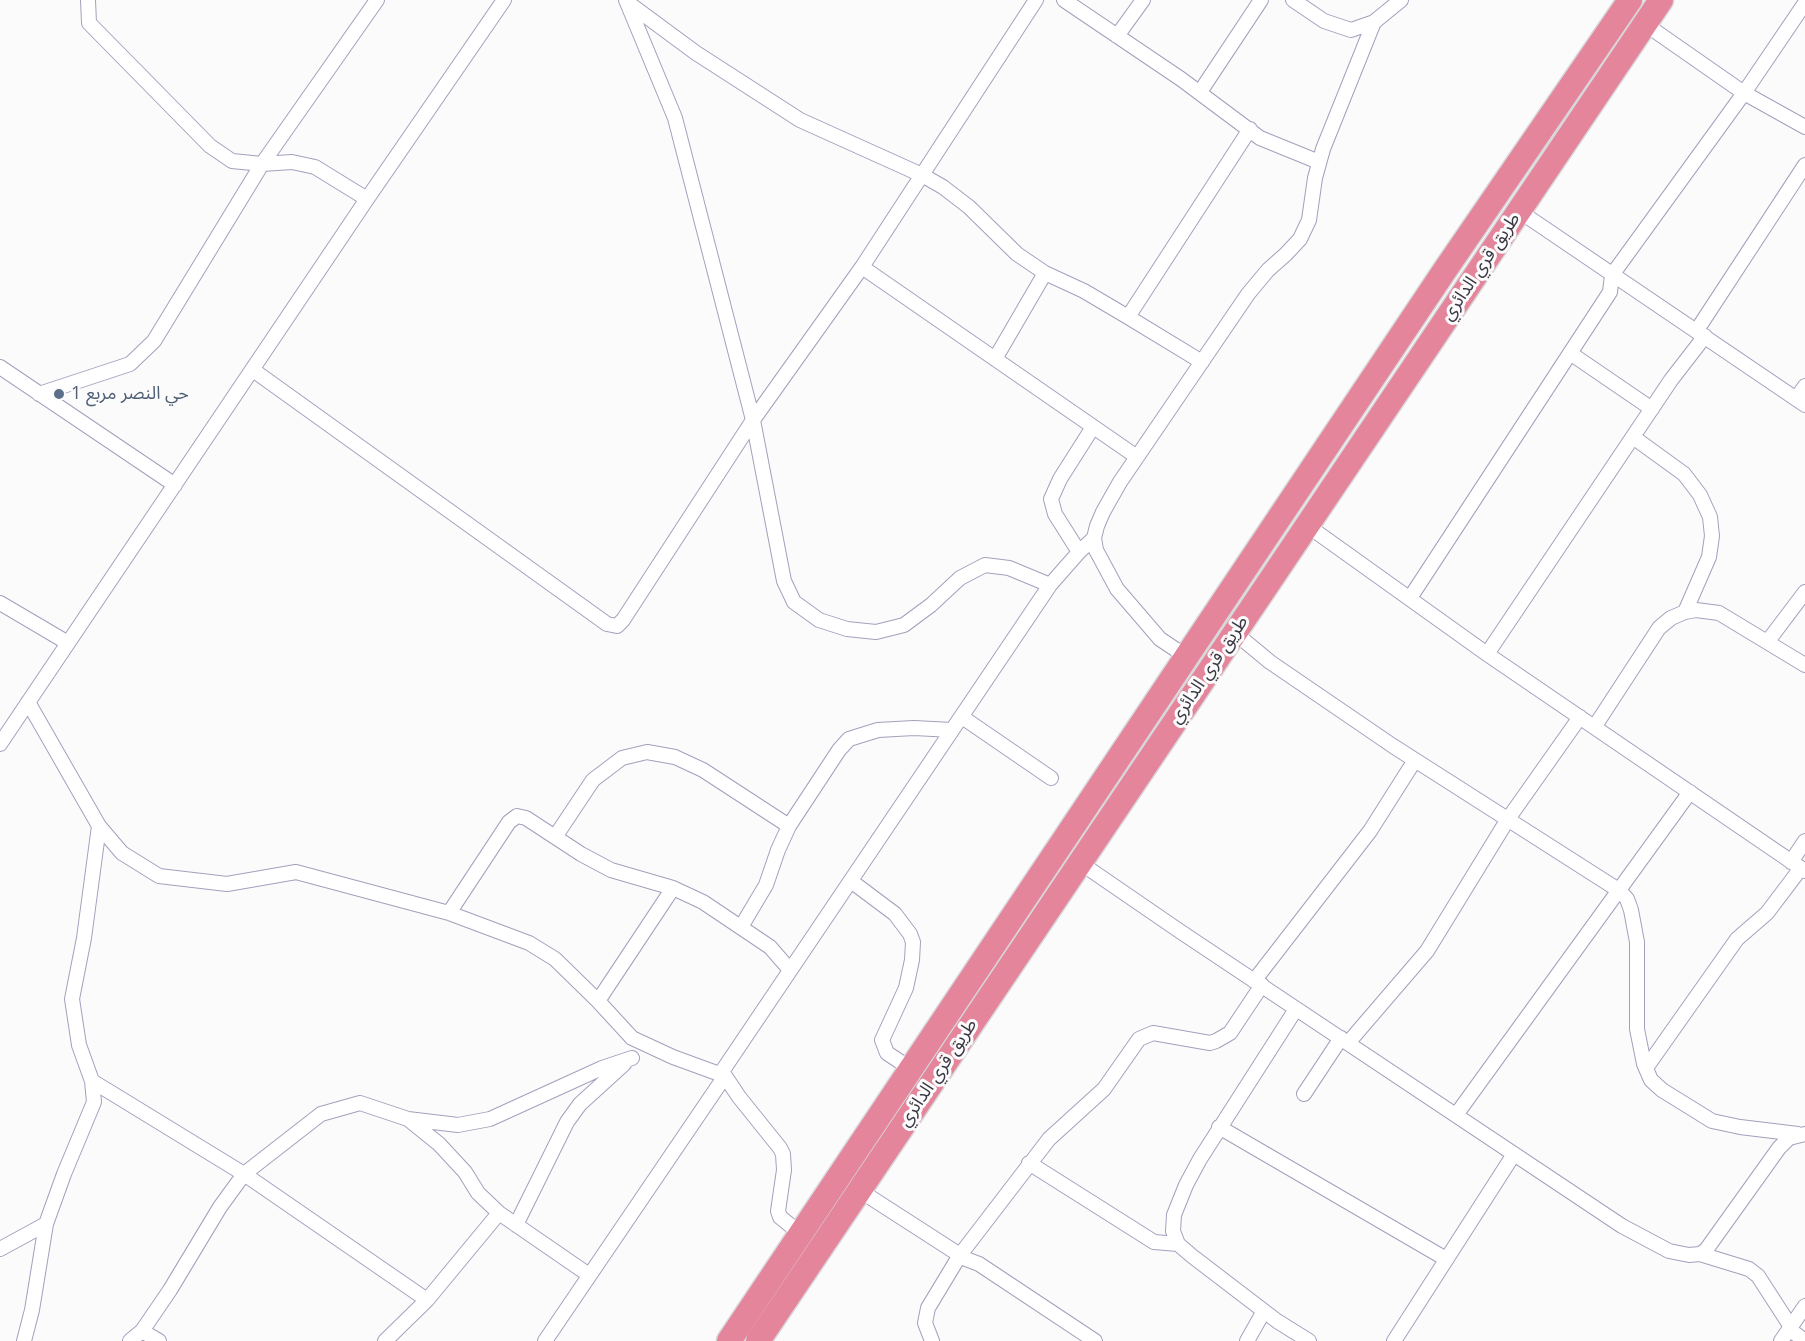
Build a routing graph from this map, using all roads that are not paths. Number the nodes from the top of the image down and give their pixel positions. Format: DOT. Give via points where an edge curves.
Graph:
graph roads {
  1 [pos="88,0"];
  2 [pos="377,0"];
  3 [pos="504,0"];
  4 [pos="1036,0"];
  5 [pos="1064,0"];
  6 [pos="1143,0"];
  7 [pos="1262,0"];
  8 [pos="1293,0"];
  9 [pos="1401,0"];
  10 [pos="1661,0"];
  11 [pos="627,1"];
  12 [pos="1624,2"];
  13 [pos="1805,3"];
  14 [pos="1374,22"];
  15 [pos="1645,24"];
  16 [pos="1117,36"];
  17 [pos="1200,92"];
  18 [pos="1744,93"];
  19 [pos="1805,127"];
  20 [pos="1250,129"];
  21 [pos="1319,162"];
  22 [pos="262,164"];
  23 [pos="1805,165"];
  24 [pos="922,175"];
  25 [pos="368,199"];
  26 [pos="1519,211"];
  27 [pos="862,267"];
  28 [pos="1445,270"];
  29 [pos="1045,273"];
  30 [pos="1612,275"];
  31 [pos="1469,286"];
  32 [pos="1128,316"];
  33 [pos="1701,333"];
  34 [pos="1570,353"];
  35 [pos="995,359"];
  36 [pos="1202,363"];
  37 [pos="0,367"];
  38 [pos="253,370"];
  39 [pos="1805,386"];
  40 [pos="39,394"];
  41 [pos="1800,402"];
  42 [pos="1652,409"];
  43 [pos="753,420"];
  44 [pos="1093,427"];
  45 [pos="1633,437"];
  46 [pos="1137,457"];
  47 [pos="175,485"];
  48 [pos="1308,526"];
  49 [pos="1094,538"];
  50 [pos="1078,552"];
  51 [pos="1050,585"];
  52 [pos="1805,592"];
  53 [pos="1410,598"];
  54 [pos="0,603"];
  55 [pos="1685,612"];
  56 [pos="1235,633"];
  57 [pos="1768,641"];
  58 [pos="68,643"];
  59 [pos="1487,654"];
  60 [pos="1187,657"];
  61 [pos="1805,665"];
  62 [pos="28,702"];
  63 [pos="962,717"];
  64 [pos="1580,717"];
  65 [pos="1594,726"];
  66 [pos="952,730"];
  67 [pos="0,744"];
  68 [pos="1415,760"];
  69 [pos="1051,778"];
  70 [pos="1690,792"];
  71 [pos="1508,819"];
  72 [pos="99,826"];
  73 [pos="789,826"];
  74 [pos="555,837"];
  75 [pos="1805,841"];
  76 [pos="1079,862"];
  77 [pos="1799,867"];
  78 [pos="851,881"];
  79 [pos="673,888"];
  80 [pos="1620,891"];
  81 [pos="449,913"];
  82 [pos="741,927"];
  83 [pos="790,970"];
  84 [pos="1258,983"];
  85 [pos="598,1001"];
  86 [pos="1296,1009"];
  87 [pos="1344,1040"];
  88 [pos="648,1047"];
  89 [pos="632,1058"];
  90 [pos="1646,1068"];
  91 [pos="911,1069"];
  92 [pos="723,1075"];
  93 [pos="92,1081"];
  94 [pos="1304,1094"];
  95 [pos="1456,1115"];
  96 [pos="408,1119"];
  97 [pos="1219,1127"];
  98 [pos="1802,1134"];
  99 [pos="1514,1154"];
  100 [pos="1029,1163"];
  101 [pos="244,1174"];
  102 [pos="860,1190"];
  103 [pos="499,1213"];
  104 [pos="46,1224"];
  105 [pos="516,1225"];
  106 [pos="801,1234"];
  107 [pos="1178,1244"];
  108 [pos="0,1249"];
  109 [pos="1700,1254"];
  110 [pos="960,1255"];
  111 [pos="1446,1259"];
  112 [pos="589,1275"];
  113 [pos="427,1300"];
  114 [pos="1805,1306"];
  115 [pos="1264,1311"];
  116 [pos="142,1331"];
  117 [pos="1787,1333"];
  118 [pos="1085,1339"];
  119 [pos="24,1341"];
  120 [pos="130,1341"];
  121 [pos="159,1341"];
  122 [pos="385,1341"];
  123 [pos="545,1341"];
  124 [pos="729,1341"];
  125 [pos="758,1341"];
  126 [pos="932,1341"];
  127 [pos="1247,1341"];
  128 [pos="1309,1341"];
  129 [pos="1394,1341"];
  130 [pos="1805,1341"];
  1 -- 22 [label="street" via="89,23 210,146 232,161"];
  2 -- 22 [label="street"];
  3 -- 25 [label="street"];
  4 -- 24 [label="street"];
  5 -- 16 [label="street"];
  6 -- 16 [label="street"];
  7 -- 17 [label="street"];
  8 -- 14 [label="street" via="1324,21 1351,30"];
  9 -- 14 [label="street"];
  10 -- 15 [label="highway, طريق قري الدائري"];
  11 -- 24 [label="street" via="696,53 800,120"];
  11 -- 43 [label="street" via="675,118"];
  12 -- 28 [label="highway, طريق قري الدائري"];
  13 -- 18 [label="street"];
  14 -- 21 [label="street"];
  15 -- 18 [label="street"];
  15 -- 26 [label="highway, طريق قري الدائري"];
  16 -- 17 [label="street"];
  17 -- 20 [label="street"];
  18 -- 19 [label="street"];
  18 -- 30 [label="street"];
  20 -- 21 [label="street" via="1260,138"];
  20 -- 32 [label="street"];
  21 -- 36 [label="street" via="1310,220 1300,239 1248,294"];
  22 -- 25 [label="street" via="292,162 315,167"];
  22 -- 40 [label="street" via="154,341 130,364"];
  23 -- 33 [label="street"];
  24 -- 27 [label="street"];
  24 -- 29 [label="street" via="969,207 1017,254"];
  25 -- 38 [label="street"];
  26 -- 30 [label="street"];
  26 -- 31 [label="highway, طريق قري الدائري"];
  27 -- 35 [label="street"];
  27 -- 43 [label="street"];
  28 -- 31 [label="highway"];
  28 -- 60 [label="highway, طريق قري الدائري"];
  29 -- 32 [label="street"];
  29 -- 35 [label="street"];
  30 -- 33 [label="street"];
  30 -- 34 [label="street" via="1610,292"];
  31 -- 48 [label="highway, طريق قري الدائري"];
  32 -- 36 [label="street"];
  33 -- 41 [label="street"];
  33 -- 42 [label="street"];
  34 -- 42 [label="street"];
  34 -- 53 [label="street"];
  35 -- 44 [label="street"];
  36 -- 46 [label="street"];
  37 -- 40 [label="street"];
  38 -- 43 [label="street" via="608,624 617,626"];
  38 -- 47 [label="street"];
  39 -- 41 [label="street"];
  40 -- 47 [label="street"];
  42 -- 45 [label="street"];
  43 -- 51 [label="street" via="784,581 794,602 819,620 847,629 876,632 904,625 960,578 985,565 1009,568"];
  44 -- 46 [label="street"];
  44 -- 50 [label="street" via="1051,499 1055,514"];
  45 -- 55 [label="street" via="1684,474 1700,495 1710,518 1708,557"];
  45 -- 59 [label="street"];
  46 -- 49 [label="street" via="1102,512"];
  47 -- 58 [label="street"];
  48 -- 53 [label="street"];
  48 -- 56 [label="highway, طريق قري الدائري"];
  49 -- 50 [label="street"];
  49 -- 60 [label="street" via="1096,550 1117,589 1160,639"];
  50 -- 51 [label="street"];
  51 -- 63 [label="street"];
  52 -- 57 [label="street"];
  53 -- 59 [label="street"];
  54 -- 58 [label="street"];
  55 -- 57 [label="street" via="1719,613"];
  55 -- 65 [label="street" via="1659,628"];
  56 -- 68 [label="street" via="1270,662"];
  56 -- 76 [label="highway, طريق قري الدائري"];
  57 -- 61 [label="street"];
  58 -- 62 [label="street"];
  59 -- 64 [label="street"];
  60 -- 91 [label="highway, طريق قري الدائري"];
  62 -- 67 [label="street"];
  62 -- 72 [label="street"];
  63 -- 66 [label="street"];
  63 -- 69 [label="street"];
  64 -- 65 [label="street"];
  64 -- 71 [label="street"];
  65 -- 70 [label="street"];
  66 -- 73 [label="street" via="878,730 849,738"];
  66 -- 78 [label="street"];
  68 -- 71 [label="street"];
  68 -- 84 [label="street" via="1370,831"];
  70 -- 77 [label="street"];
  70 -- 80 [label="street"];
  71 -- 80 [label="street"];
  71 -- 87 [label="street" via="1427,951"];
  72 -- 81 [label="street" via="122,854 159,876 227,885 296,872"];
  72 -- 93 [label="street" via="72,999 79,1045"];
  73 -- 74 [label="street" via="703,770 675,757 647,752 622,758 593,780"];
  73 -- 82 [label="street" via="766,885"];
  74 -- 79 [label="street" via="611,870"];
  74 -- 81 [label="street" via="526,818 518,816 509,822"];
  75 -- 77 [label="street"];
  76 -- 84 [label="street"];
  76 -- 102 [label="highway, طريق قري الدائري"];
  77 -- 90 [label="street" via="1767,912 1737,939"];
  78 -- 83 [label="street"];
  78 -- 91 [label="street" via="895,914 913,942 906,987 882,1040 887,1053"];
  79 -- 82 [label="street"];
  79 -- 85 [label="street"];
  80 -- 90 [label="street" via="1632,910 1637,942 1637,1029"];
  80 -- 95 [label="street"];
  81 -- 85 [label="street" via="540,949"];
  82 -- 83 [label="street" via="770,947"];
  83 -- 92 [label="street"];
  84 -- 86 [label="street"];
  84 -- 100 [label="street" via="1230,1033 1216,1041 1161,1033 1138,1039 1104,1089 1065,1123"];
  85 -- 88 [label="street" via="622,1029"];
  86 -- 87 [label="street"];
  86 -- 97 [label="street"];
  87 -- 94 [label="street"];
  87 -- 95 [label="street"];
  88 -- 89 [label="street"];
  88 -- 92 [label="street"];
  89 -- 96 [label="street" via="490,1119 458,1125"];
  89 -- 105 [label="street" via="580,1104 567,1122"];
  90 -- 98 [label="street" via="1662,1090 1712,1121"];
  91 -- 106 [label="highway, طريق قري الدائري"];
  92 -- 106 [label="street" via="783,1154 778,1211"];
  92 -- 112 [label="street"];
  93 -- 101 [label="street"];
  93 -- 104 [label="street" via="94,1102"];
  95 -- 99 [label="street"];
  96 -- 101 [label="street" via="360,1103 321,1114"];
  96 -- 103 [label="street" via="439,1144"];
  97 -- 107 [label="street" via="1174,1215 1173,1232"];
  97 -- 111 [label="street"];
  98 -- 109 [label="street" via="1789,1138 1779,1148 1713,1243"];
  99 -- 109 [label="street" via="1622,1226 1669,1251"];
  99 -- 111 [label="street"];
  100 -- 107 [label="street" via="1154,1242"];
  100 -- 110 [label="street"];
  101 -- 113 [label="street"];
  101 -- 116 [label="street"];
  102 -- 110 [label="street"];
  102 -- 125 [label="highway, طريق قري الدائري"];
  103 -- 105 [label="street"];
  103 -- 113 [label="street"];
  104 -- 108 [label="street"];
  104 -- 119 [label="street"];
  105 -- 112 [label="street"];
  106 -- 124 [label="highway, طريق قري الدائري"];
  107 -- 115 [label="street"];
  109 -- 117 [label="street" via="1749,1269 1758,1276"];
  110 -- 118 [label="street" via="979,1264"];
  110 -- 126 [label="street" via="928,1308 925,1323"];
  111 -- 129 [label="street"];
  112 -- 123 [label="street"];
  113 -- 122 [label="street"];
  114 -- 117 [label="street"];
  115 -- 127 [label="street"];
  115 -- 128 [label="street"];
  116 -- 120 [label="street"];
  116 -- 121 [label="street"];
  117 -- 130 [label="street"];
}
